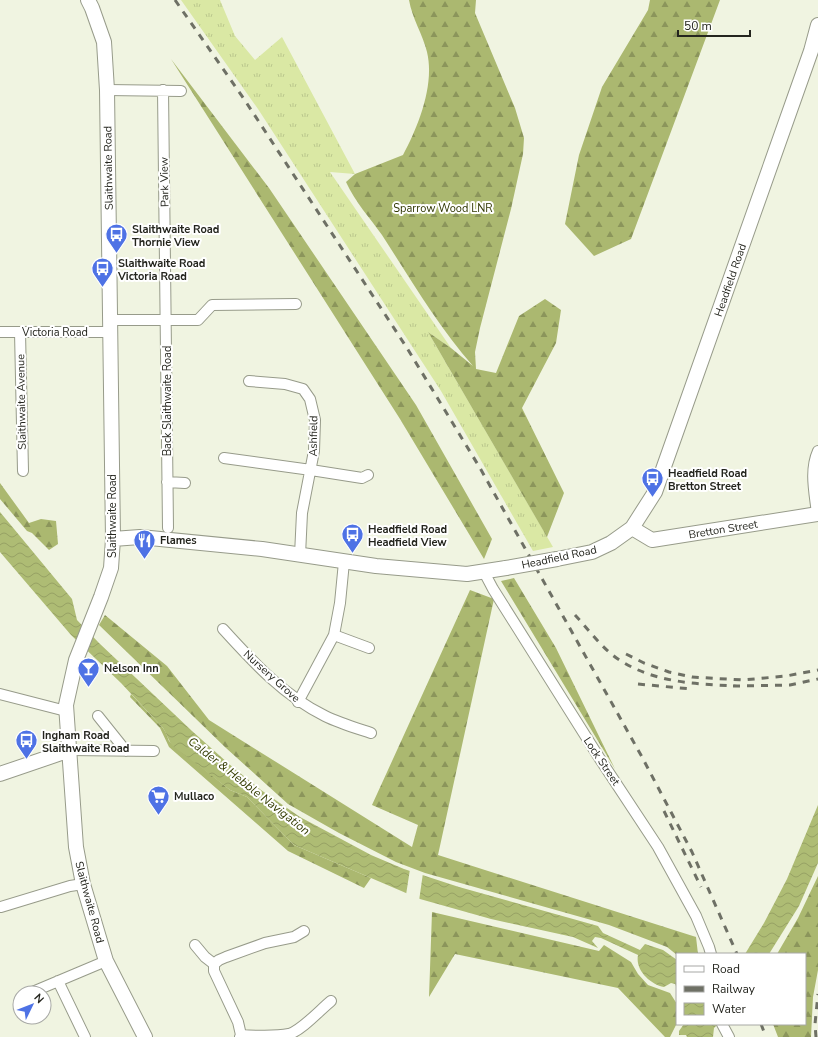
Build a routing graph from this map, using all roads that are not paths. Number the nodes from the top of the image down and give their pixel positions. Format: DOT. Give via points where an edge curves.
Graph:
graph roads {
  1 [pos="88,0"];
  2 [pos="818,25"];
  3 [pos="107,90"];
  4 [pos="164,90"];
  5 [pos="181,91"];
  6 [pos="296,304"];
  7 [pos="166,321"];
  8 [pos="111,326"];
  9 [pos="0,332"];
  10 [pos="20,332"];
  11 [pos="249,381"];
  12 [pos="818,451"];
  13 [pos="224,458"];
  14 [pos="310,470"];
  15 [pos="23,471"];
  16 [pos="368,475"];
  17 [pos="167,482"];
  18 [pos="186,483"];
  19 [pos="817,514"];
  20 [pos="168,528"];
  21 [pos="632,528"];
  22 [pos="113,539"];
  23 [pos="300,555"];
  24 [pos="344,562"];
  25 [pos="484,572"];
  26 [pos="224,629"];
  27 [pos="334,635"];
  28 [pos="370,648"];
  29 [pos="0,694"];
  30 [pos="298,702"];
  31 [pos="66,711"];
  32 [pos="98,716"];
  33 [pos="371,733"];
  34 [pos="70,750"];
  35 [pos="126,751"];
  36 [pos="154,752"];
  37 [pos="0,774"];
  38 [pos="83,884"];
  39 [pos="1,907"];
  40 [pos="304,931"];
  41 [pos="195,945"];
  42 [pos="711,953"];
  43 [pos="106,961"];
  44 [pos="214,964"];
  45 [pos="58,981"];
  46 [pos="49,985"];
  47 [pos="331,1001"];
  48 [pos="241,1036"];
  49 [pos="85,1037"];
  50 [pos="145,1037"];
  1 -- 3 [label="street, Slaithwaite Road" via="104,42"];
  2 -- 21 [label="street, Headfield Road" via="655,492"];
  3 -- 4 [label="street"];
  3 -- 8 [label="street, Slaithwaite Road"];
  4 -- 5 [label="street"];
  4 -- 7 [label="street, Park View"];
  6 -- 7 [label="street, Victoria Road" via="212,305 198,320"];
  7 -- 8 [label="street, Victoria Road"];
  7 -- 17 [label="street, Back Slaithwaite Road"];
  8 -- 10 [label="street, Victoria Road"];
  8 -- 22 [label="street, Slaithwaite Road"];
  9 -- 10 [label="street, Victoria Road"];
  10 -- 15 [label="street, Slaithwaite Avenue"];
  11 -- 14 [label="street, Ashfield" via="285,384 303,389 310,399 315,420 314,451"];
  12 -- 19 [label="street" via="813,478"];
  13 -- 14 [label="street, Ashfield"];
  14 -- 16 [label="street, Ashfield" via="362,478"];
  14 -- 23 [label="street, Ashfield" via="302,513"];
  17 -- 18 [label="street"];
  17 -- 20 [label="street, Back Slaithwaite Road"];
  19 -- 21 [label="street, Bretton Street" via="652,540"];
  21 -- 25 [label="street, Headfield Road, bridge" via="611,543 592,552"];
  22 -- 23 [label="street, Headfield Road" via="140,537"];
  22 -- 31 [label="street, Slaithwaite Road" via="111,568 76,660"];
  23 -- 24 [label="street, Headfield Road"];
  24 -- 25 [label="street, Headfield Road" via="468,574"];
  24 -- 27 [label="street"];
  25 -- 42 [label="street, Lock Street" via="658,847 696,916"];
  26 -- 30 [label="street, Nursery Grove" via="252,661"];
  27 -- 28 [label="street"];
  27 -- 30 [label="street"];
  29 -- 31 [label="street"];
  30 -- 33 [label="street, Nursery Grove" via="326,717"];
  31 -- 34 [label="street, Slaithwaite Road"];
  32 -- 35 [label="street"];
  34 -- 35 [label="street"];
  34 -- 37 [label="street"];
  34 -- 38 [label="street, Slaithwaite Road" via="76,847"];
  35 -- 36 [label="street"];
  38 -- 39 [label="street"];
  38 -- 43 [label="street, Slaithwaite Road"];
  40 -- 44 [label="street" via="294,937 232,954"];
  41 -- 44 [label="street"];
  43 -- 45 [label="street"];
  43 -- 50 [label="street, Slaithwaite Road"];
  44 -- 48 [label="street" via="214,971 238,1022"];
  45 -- 46 [label="street"];
  45 -- 49 [label="street"];
  47 -- 48 [label="street" via="302,1026 288,1034"];
}
